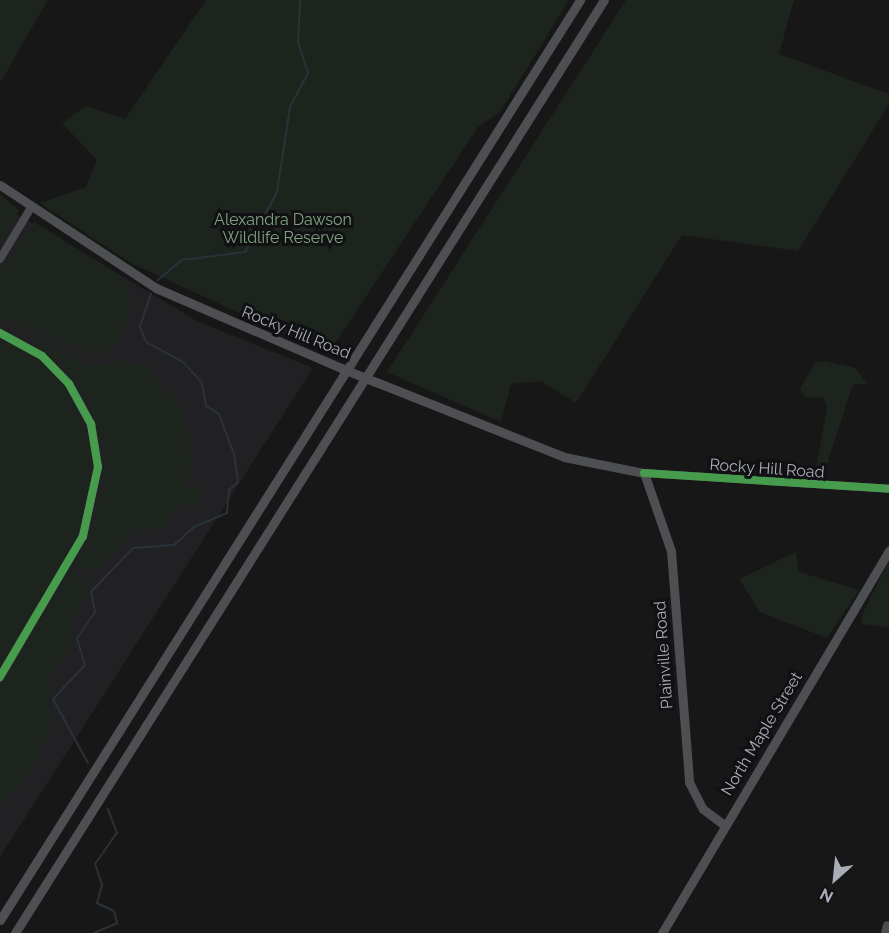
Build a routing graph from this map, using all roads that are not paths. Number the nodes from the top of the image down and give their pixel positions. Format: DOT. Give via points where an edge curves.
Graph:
graph roads {
  1 [pos="580,0"];
  2 [pos="604,0"];
  3 [pos="0,185"];
  4 [pos="32,206"];
  5 [pos="0,259"];
  6 [pos="0,333"];
  7 [pos="644,473"];
  8 [pos="889,489"];
  9 [pos="889,550"];
  10 [pos="0,676"];
  11 [pos="724,825"];
  12 [pos="0,920"];
  13 [pos="15,933"];
  14 [pos="662,933"];
  1 -- 12 [label="main road"];
  2 -- 13 [label="main road"];
  3 -- 4 [label="main road, Rocky Hill Road"];
  4 -- 5 [label="street"];
  4 -- 7 [label="main road, Rocky Hill Road, bridge" via="165,293 564,457"];
  6 -- 10 [label="street" via="42,356 69,384 91,424 98,466 83,536"];
  7 -- 8 [label="street, Rocky Hill Road"];
  7 -- 11 [label="main road, Plainville Road" via="671,551 689,782 704,809"];
  9 -- 11 [label="main road, North Maple Street"];
  11 -- 14 [label="main road, North Maple Street"];
}
